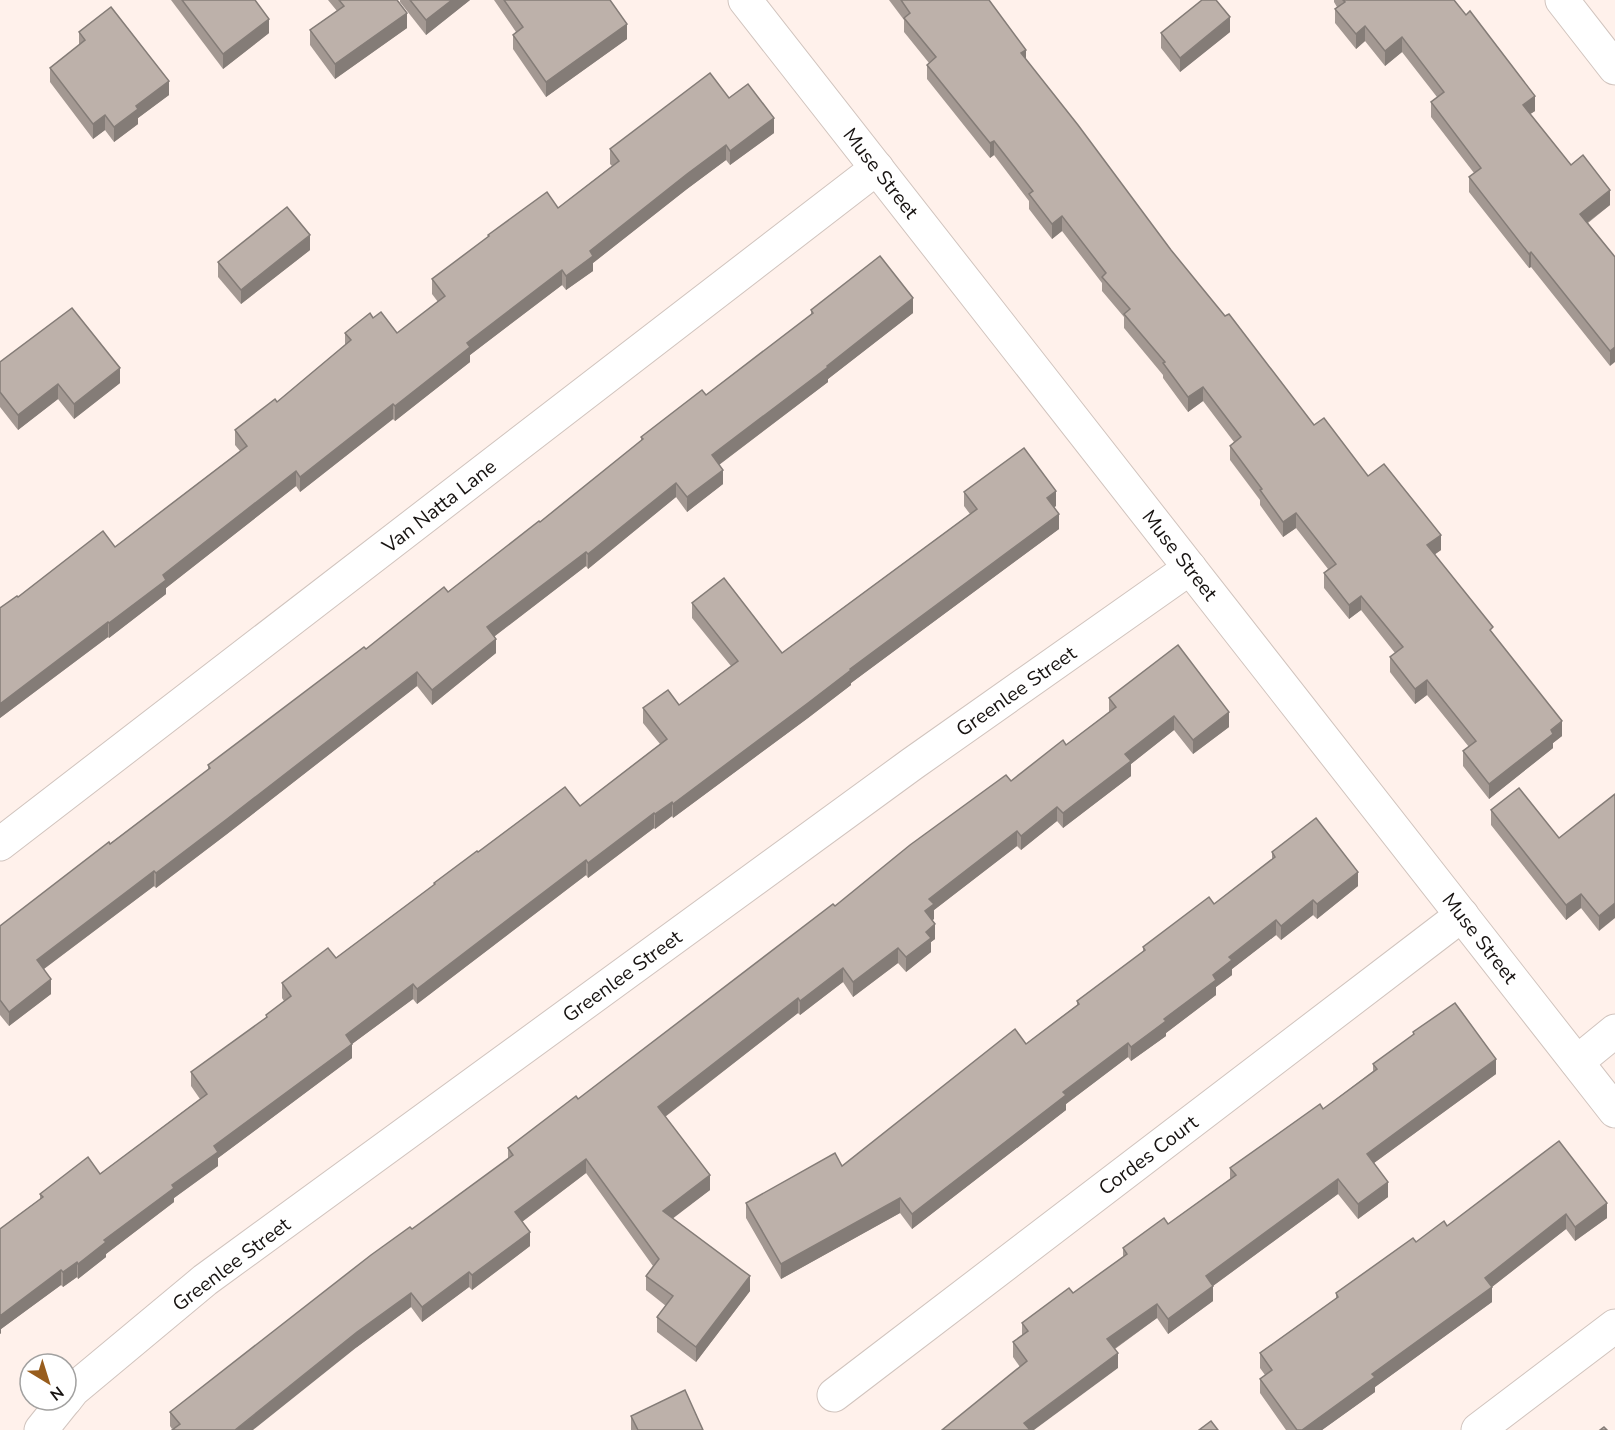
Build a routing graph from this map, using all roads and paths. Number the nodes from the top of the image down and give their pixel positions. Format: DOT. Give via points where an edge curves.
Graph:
graph roads {
  1 [pos="745,0"];
  2 [pos="1562,0"];
  3 [pos="1615,68"];
  4 [pos="877,168"];
  5 [pos="1190,568"];
  6 [pos="0,844"];
  7 [pos="1462,915"];
  8 [pos="1615,1031"];
  9 [pos="1576,1062"];
  10 [pos="1615,1111"];
  11 [pos="1615,1326"];
  12 [pos="78,1387"];
  13 [pos="834,1395"];
  14 [pos="56,1412"];
  15 [pos="41,1430"];
  16 [pos="1478,1430"];
  1 -- 4 [label="street, Muse Street"];
  2 -- 3 [label="street"];
  4 -- 5 [label="street, Muse Street"];
  4 -- 6 [label="street, Van Natta Lane"];
  5 -- 7 [label="street, Muse Street"];
  5 -- 12 [label="street, Greenlee Street" via="902,771 205,1280"];
  7 -- 9 [label="street, Muse Street"];
  7 -- 13 [label="street, Cordes Court"];
  8 -- 9 [label="street"];
  9 -- 10 [label="street, Muse Street"];
  11 -- 16 [label="street"];
  14 -- 15 [label="street, Greenlee Street"];
}
